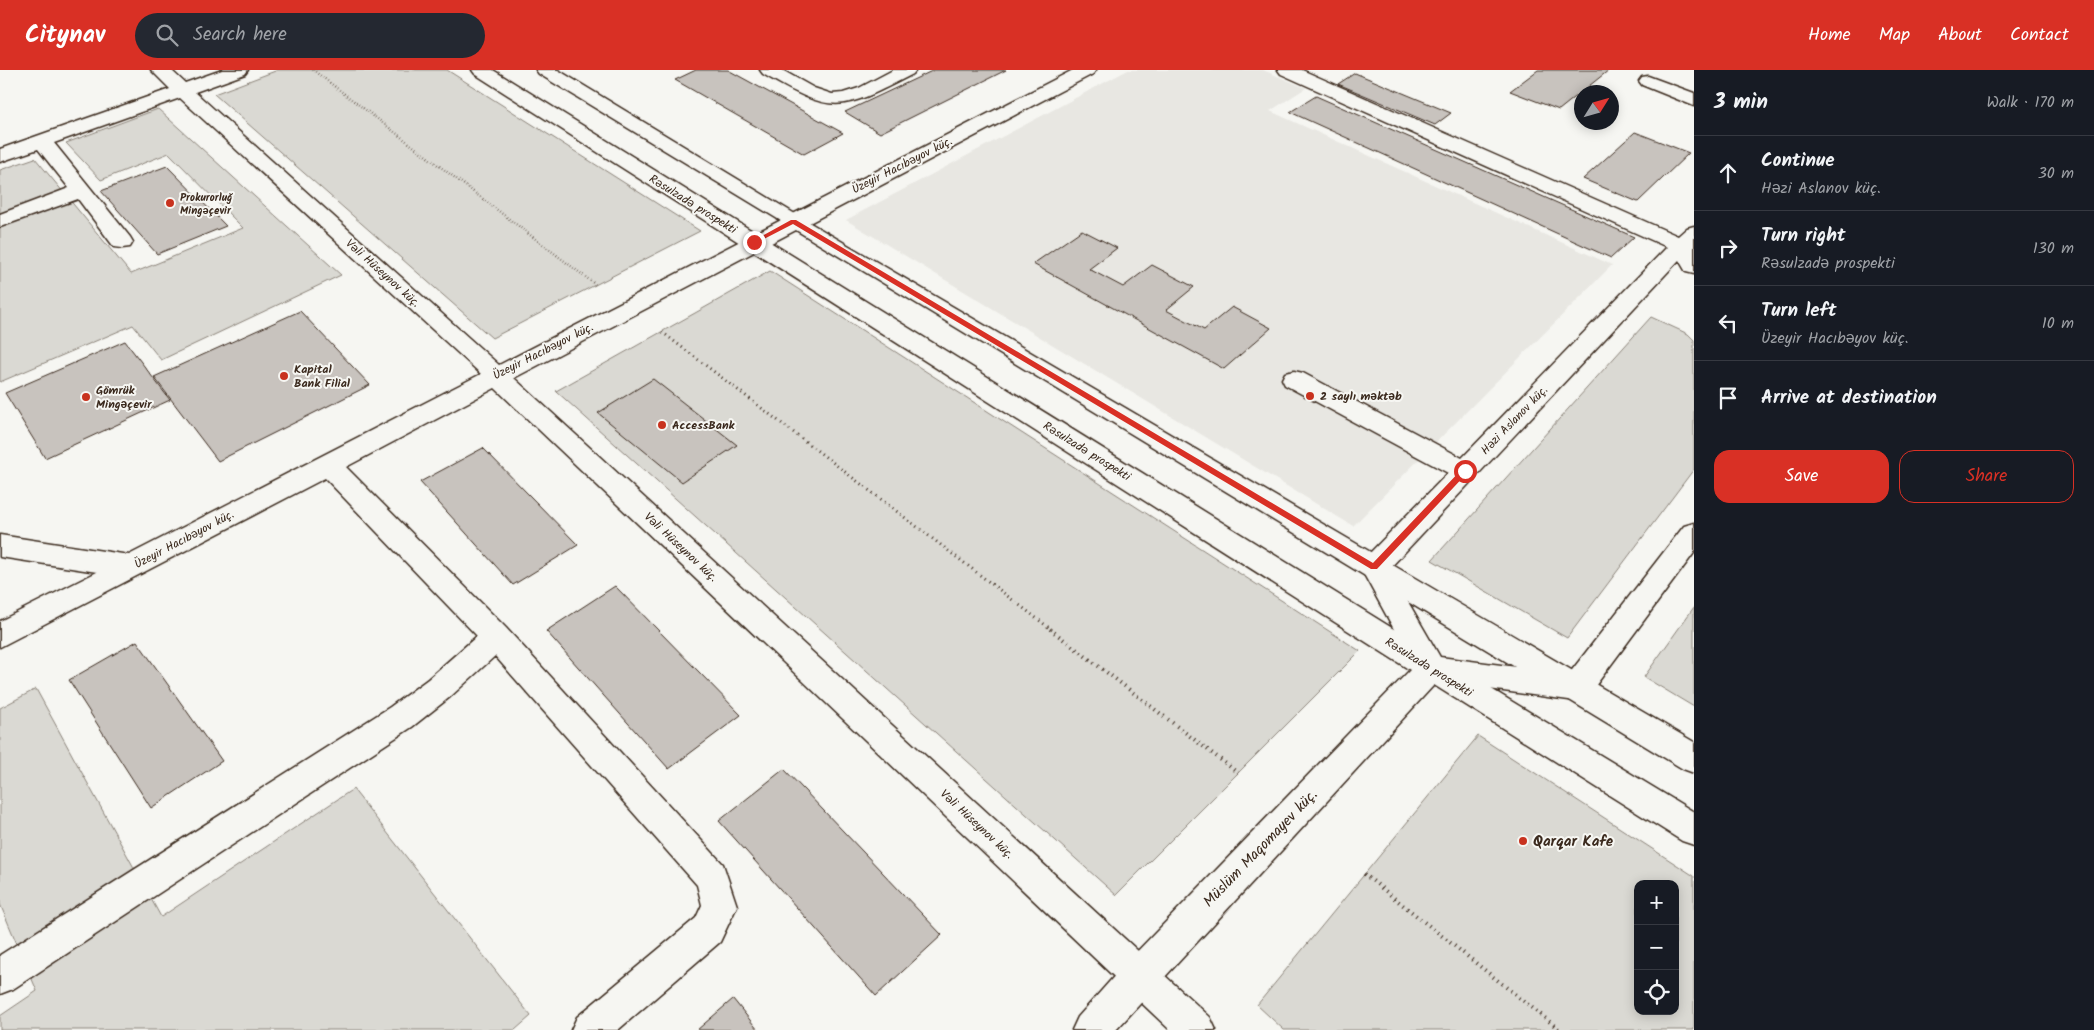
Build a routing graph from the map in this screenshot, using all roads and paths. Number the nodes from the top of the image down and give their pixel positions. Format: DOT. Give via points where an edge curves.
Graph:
graph roads {
  1 [pos="160,70"];
  2 [pos="239,70"];
  3 [pos="313,70"];
  4 [pos="481,70"];
  5 [pos="545,70"];
  6 [pos="769,70"];
  7 [pos="907,70"];
  8 [pos="1287,70"];
  9 [pos="1332,70"];
  10 [pos="1073,72"];
  11 [pos="1313,82"];
  12 [pos="1648,82"];
  13 [pos="182,90"];
  14 [pos="1694,100"];
  15 [pos="42,141"];
  16 [pos="0,156"];
  17 [pos="81,191"];
  18 [pos="0,221"];
  19 [pos="794,221"];
  20 [pos="1689,241"];
  21 [pos="122,242"];
  22 [pos="754,242"];
  23 [pos="1694,267"];
  24 [pos="596,285"];
  25 [pos="662,332"];
  26 [pos="496,375"];
  27 [pos="1294,379"];
  28 [pos="327,464"];
  29 [pos="1465,471"];
  30 [pos="1694,533"];
  31 [pos="0,546"];
  32 [pos="132,566"];
  33 [pos="1374,567"];
  34 [pos="0,635"];
  35 [pos="496,637"];
  36 [pos="1431,668"];
  37 [pos="1576,688"];
  38 [pos="1694,759"];
  39 [pos="1238,773"];
  40 [pos="1694,830"];
  41 [pos="1364,874"];
  42 [pos="0,976"];
  43 [pos="1139,976"];
  44 [pos="590,1030"];
  45 [pos="1091,1030"];
  46 [pos="1197,1030"];
  47 [pos="1560,1030"];
  1 -- 13 [label="street, Vəli Hüseynov küç."];
  2 -- 13 [label="street"];
  3 -- 24 [label="path"];
  4 -- 22 [label="street, Rəsulzadə prospekti"];
  5 -- 19 [label="street"];
  6 -- 7 [label="street" via="820,97 837,100 852,97"];
  8 -- 11 [label="street"];
  9 -- 11 [label="street"];
  10 -- 19 [label="street, Üzeyir Hacıbəyov küç."];
  11 -- 20 [label="street"];
  12 -- 14 [label="street"];
  13 -- 15 [label="street"];
  13 -- 26 [label="street, Vəli Hüseynov küç."];
  15 -- 16 [label="street"];
  15 -- 17 [label="street"];
  17 -- 18 [label="street"];
  17 -- 21 [label="street"];
  19 -- 22 [label="street, Üzeyir Hacıbəyov küç."];
  19 -- 33 [label="street"];
  20 -- 23 [label="street"];
  20 -- 29 [label="street, Həzi Aslanov küç."];
  22 -- 26 [label="street, Üzeyir Hacıbəyov küç."];
  22 -- 36 [label="street, Rəsulzadə prospekti"];
  25 -- 39 [label="path"];
  26 -- 28 [label="street, Üzeyir Hacıbəyov küç."];
  26 -- 43 [label="street, Vəli Hüseynov küç."];
  27 -- 29 [label="street"];
  28 -- 32 [label="street, Üzeyir Hacıbəyov küç."];
  28 -- 35 [label="street"];
  29 -- 33 [label="street, Həzi Aslanov küç."];
  30 -- 37 [label="street"];
  31 -- 32 [label="street"];
  32 -- 34 [label="street, Üzeyir Hacıbəyov küç."];
  33 -- 36 [label="street"];
  33 -- 37 [label="street"];
  35 -- 42 [label="street" via="401,717"];
  35 -- 44 [label="street" via="711,876 720,906 708,930"];
  36 -- 37 [label="street"];
  36 -- 40 [label="street, Rəsulzadə prospekti"];
  36 -- 43 [label="street, Müslüm Maqomayev küç."];
  37 -- 38 [label="street"];
  41 -- 47 [label="path"];
  43 -- 45 [label="street, Müslüm Maqomayev küç."];
  43 -- 46 [label="street, Vəli Hüseynov küç."];
}
